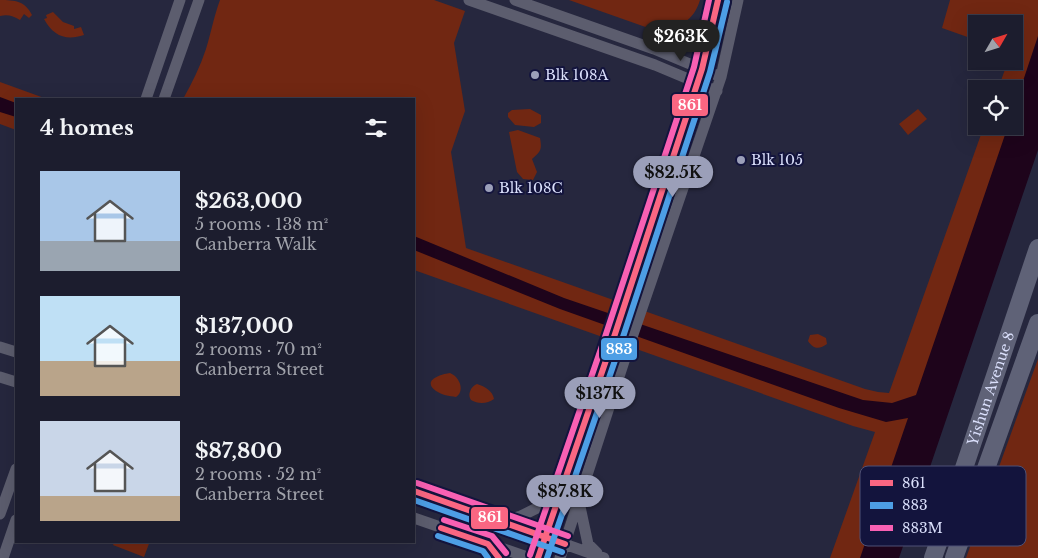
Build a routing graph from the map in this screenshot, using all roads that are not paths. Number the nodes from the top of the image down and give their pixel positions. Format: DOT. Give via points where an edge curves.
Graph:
graph roads {
  1 [pos="180,0"];
  2 [pos="199,0"];
  3 [pos="469,0"];
  4 [pos="515,0"];
  5 [pos="738,0"];
  6 [pos="717,5"];
  7 [pos="654,49"];
  8 [pos="702,69"];
  9 [pos="722,76"];
  10 [pos="697,82"];
  11 [pos="717,91"];
  12 [pos="146,98"];
  13 [pos="164,98"];
  14 [pos="1038,248"];
  15 [pos="1038,324"];
  16 [pos="15,343"];
  17 [pos="0,347"];
  18 [pos="15,352"];
  19 [pos="965,466"];
  20 [pos="987,466"];
  21 [pos="15,472"];
  22 [pos="561,489"];
  23 [pos="415,491"];
  24 [pos="579,500"];
  25 [pos="0,514"];
  26 [pos="415,518"];
  27 [pos="501,522"];
  28 [pos="15,523"];
  29 [pos="545,537"];
  30 [pos="488,544"];
  31 [pos="565,544"];
  32 [pos="937,546"];
  33 [pos="958,546"];
  34 [pos="2,557"];
  35 [pos="499,558"];
  36 [pos="530,558"];
  37 [pos="538,558"];
  38 [pos="560,558"];
  39 [pos="604,558"];
  40 [pos="933,558"];
  41 [pos="954,558"];
  1 -- 12 [label="street"];
  2 -- 13 [label="street"];
  3 -- 10 [label="street"];
  4 -- 7 [label="street"];
  5 -- 9 [label="street"];
  6 -- 7 [label="street" via="695,34"];
  6 -- 8 [label="street"];
  7 -- 8 [label="street"];
  8 -- 9 [label="street"];
  8 -- 10 [label="street"];
  9 -- 11 [label="street"];
  10 -- 11 [label="street"];
  10 -- 22 [label="street" via="625,306"];
  11 -- 24 [label="street"];
  14 -- 19 [label="main road, Yishun Avenue 8"];
  15 -- 20 [label="main road, Yishun Avenue 8"];
  16 -- 17 [label="street"];
  17 -- 18 [label="street"];
  21 -- 25 [label="street"];
  22 -- 27 [label="street" via="537,508"];
  22 -- 29 [label="street"];
  23 -- 27 [label="street"];
  24 -- 31 [label="street"];
  24 -- 39 [label="street" via="588,544"];
  26 -- 30 [label="street"];
  27 -- 29 [label="street"];
  28 -- 34 [label="street"];
  29 -- 31 [label="street"];
  29 -- 37 [label="street"];
  30 -- 35 [label="street"];
  30 -- 36 [label="street"];
  31 -- 38 [label="street"];
  31 -- 39 [label="street"];
  32 -- 40 [label="main road, Yishun Avenue 8"];
  33 -- 41 [label="main road, Yishun Avenue 8"];
}
